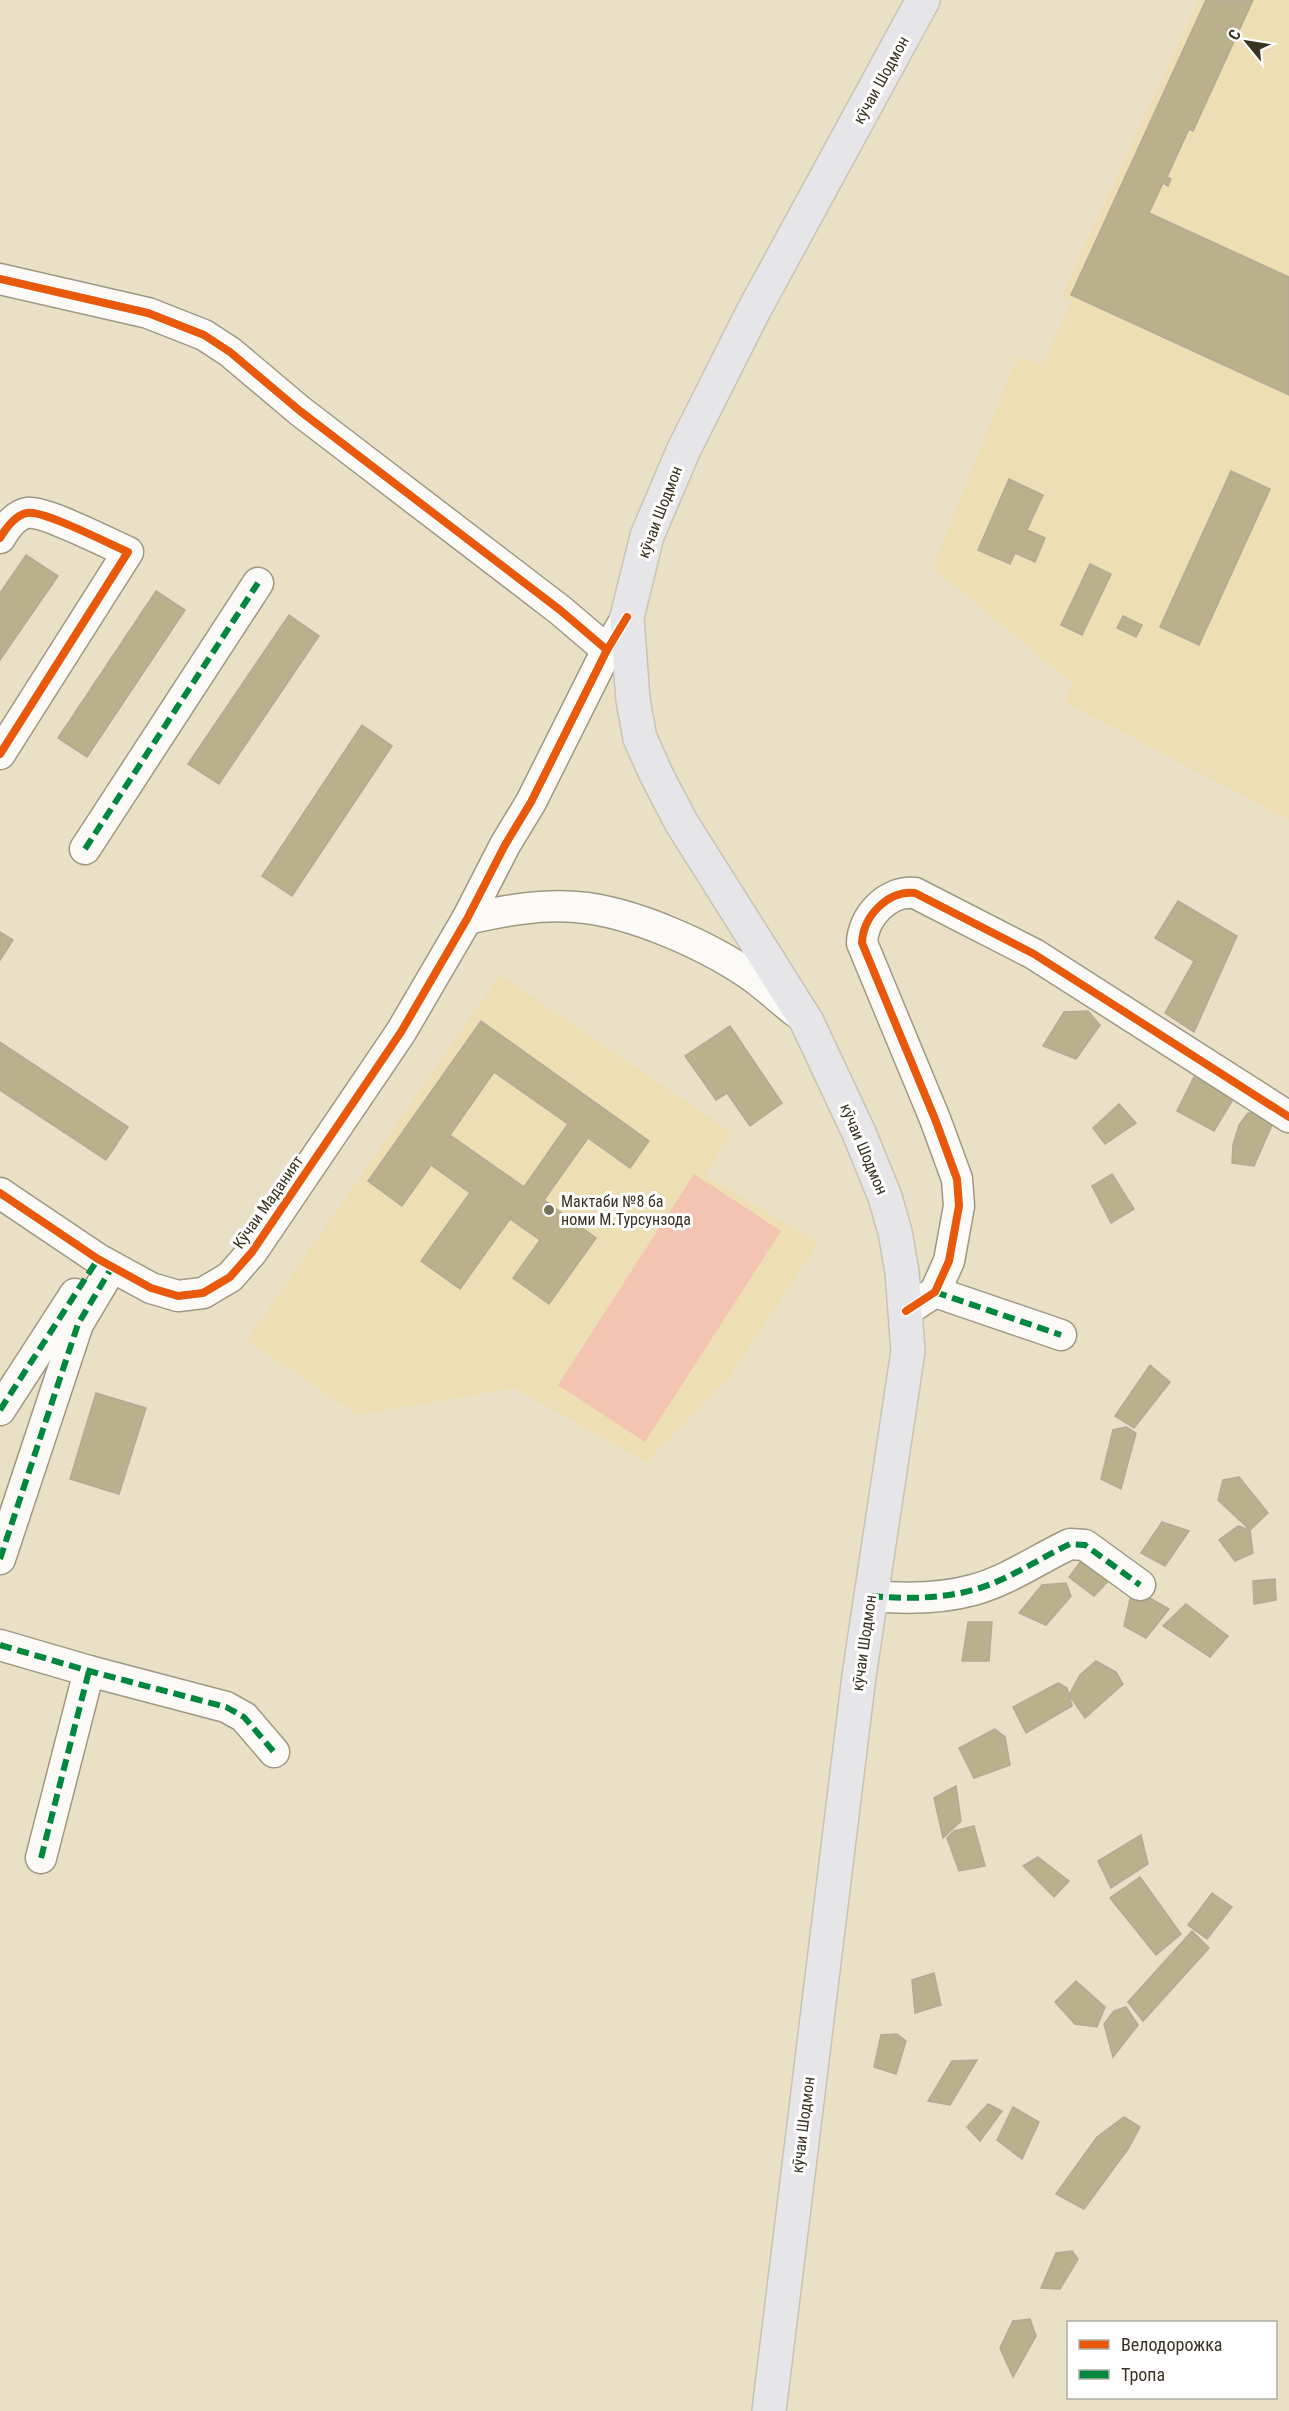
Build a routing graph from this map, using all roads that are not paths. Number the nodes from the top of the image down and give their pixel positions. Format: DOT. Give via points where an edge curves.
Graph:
graph roads {
  1 [pos="923,0"];
  2 [pos="0,279"];
  3 [pos="0,538"];
  4 [pos="258,583"];
  5 [pos="627,617"];
  6 [pos="607,650"];
  7 [pos="0,754"];
  8 [pos="85,849"];
  9 [pos="467,919"];
  10 [pos="807,1022"];
  11 [pos="1289,1117"];
  12 [pos="1,1195"];
  13 [pos="105,1263"];
  14 [pos="935,1292"];
  15 [pos="906,1311"];
  16 [pos="1061,1335"];
  17 [pos="0,1410"];
  18 [pos="0,1559"];
  19 [pos="1140,1585"];
  20 [pos="871,1596"];
  21 [pos="0,1645"];
  22 [pos="89,1671"];
  23 [pos="274,1752"];
  24 [pos="41,1858"];
  25 [pos="769,2411"];
  1 -- 5 [label="main road, кӯчаи Шодмон" via="754,310 684,449 647,536"];
  2 -- 6 [label="street" via="148,313 204,335"];
  3 -- 7 [label="street" via="18,516 29,512 128,552"];
  4 -- 8 [label="street"];
  5 -- 6 [label="street, Кӯчаи Маданият"];
  5 -- 10 [label="main road, кӯчаи Шодмон" via="633,700 640,738 652,765 681,822"];
  6 -- 9 [label="street, Кӯчаи Маданият"];
  9 -- 10 [label="street" via="551,906 578,907 632,919 718,956 756,980"];
  9 -- 13 [label="street, Кӯчаи Маданият" via="401,1032 252,1252 230,1277 203,1293 178,1296 151,1288"];
  10 -- 15 [label="main road, кӯчаи Шодмон" via="885,1197 897,1242"];
  11 -- 14 [label="street" via="1034,954 915,893 893,897 873,912 862,943 957,1179 959,1206 949,1261"];
  12 -- 13 [label="street, Кӯчаи Маданият"];
  13 -- 17 [label="street"];
  13 -- 18 [label="street" via="78,1324"];
  14 -- 15 [label="street"];
  14 -- 16 [label="street"];
  15 -- 20 [label="main road, кӯчаи Шодмон" via="908,1351"];
  19 -- 20 [label="street" via="1085,1545 1075,1543 972,1591 911,1599"];
  20 -- 25 [label="main road, кӯчаи Шодмон"];
  21 -- 22 [label="street"];
  22 -- 23 [label="street" via="226,1707 244,1717"];
  22 -- 24 [label="street"];
}
